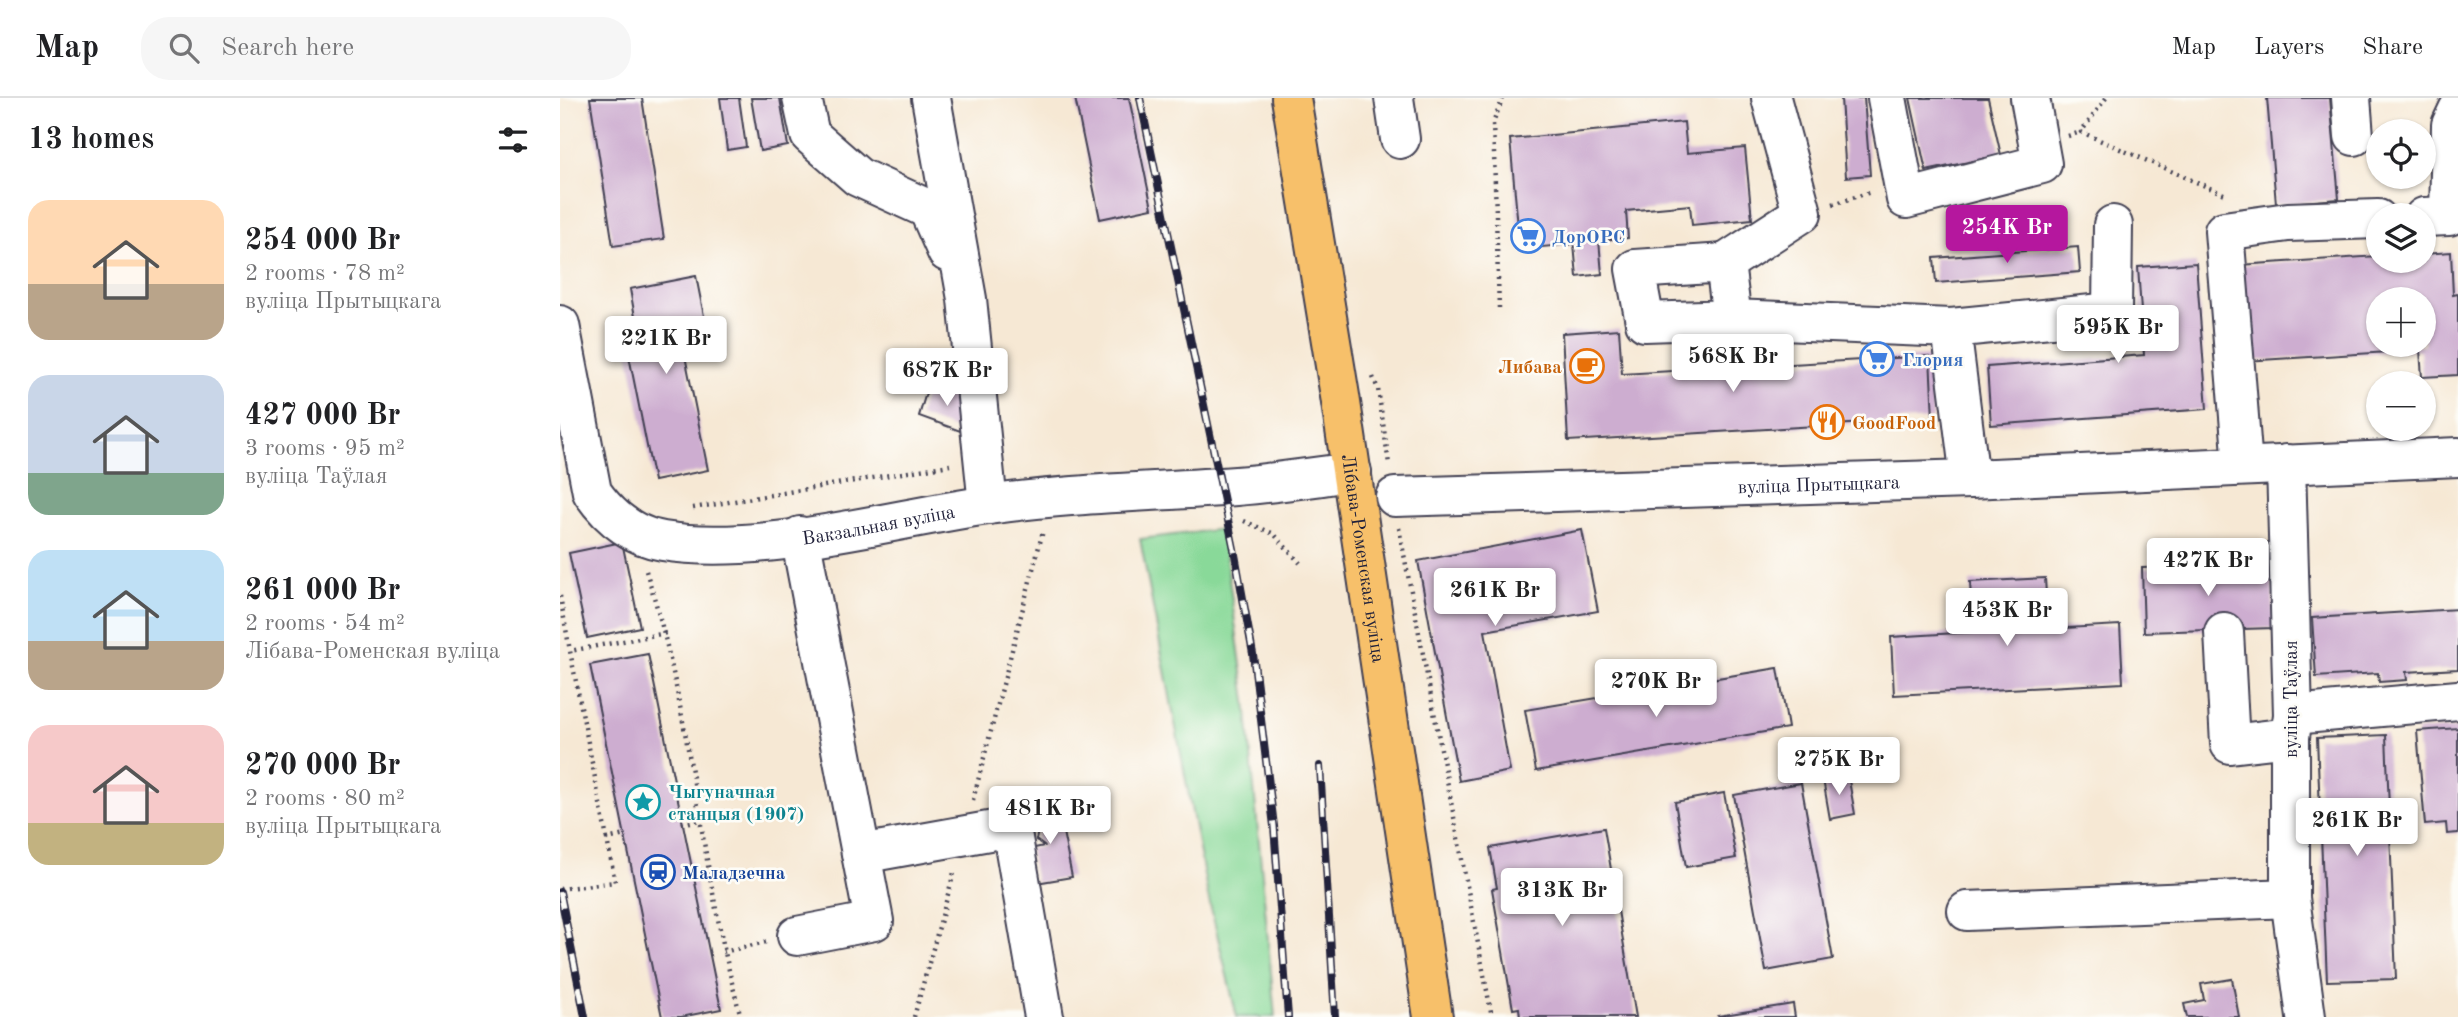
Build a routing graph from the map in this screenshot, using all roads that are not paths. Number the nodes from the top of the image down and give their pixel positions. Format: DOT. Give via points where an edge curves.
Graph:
graph roads {
  1 [pos="802,98"];
  2 [pos="931,98"];
  3 [pos="1291,98"];
  4 [pos="1394,98"];
  5 [pos="1771,98"];
  6 [pos="1887,98"];
  7 [pos="2030,98"];
  8 [pos="2351,98"];
  9 [pos="2458,110"];
  10 [pos="2354,136"];
  11 [pos="1400,139"];
  12 [pos="2436,217"];
  13 [pos="2366,219"];
  14 [pos="2113,225"];
  15 [pos="1725,262"];
  16 [pos="967,299"];
  17 [pos="1732,319"];
  18 [pos="560,325"];
  19 [pos="1951,328"];
  20 [pos="1340,396"];
  21 [pos="2458,457"];
  22 [pos="2286,464"];
  23 [pos="2243,466"];
  24 [pos="1352,472"];
  25 [pos="1970,479"];
  26 [pos="1395,498"];
  27 [pos="988,506"];
  28 [pos="800,536"];
  29 [pos="1361,537"];
  30 [pos="2224,632"];
  31 [pos="2458,700"];
  32 [pos="2292,726"];
  33 [pos="861,854"];
  34 [pos="2290,898"];
  35 [pos="1967,911"];
  36 [pos="797,936"];
  37 [pos="1044,1017"];
  38 [pos="1433,1017"];
  39 [pos="2306,1017"];
  1 -- 16 [label="street" via="810,135 858,177 928,209"];
  2 -- 16 [label="street"];
  3 -- 20 [label="main road, Лібава-Роменская вуліца"];
  4 -- 11 [label="street"];
  5 -- 15 [label="street" via="1802,213"];
  6 -- 7 [label="street" via="1906,199 2042,164"];
  8 -- 10 [label="street"];
  9 -- 12 [label="street" via="2451,125 2449,216"];
  13 -- 23 [label="street" via="2224,230"];
  14 -- 19 [label="street" via="2112,312"];
  15 -- 17 [label="street"];
  15 -- 17 [label="street" via="1635,269 1645,322"];
  16 -- 27 [label="street"];
  17 -- 19 [label="street"];
  18 -- 28 [label="street, Вакзальная вуліца" via="592,492 605,511 642,537 667,542 739,544"];
  19 -- 25 [label="street"];
  20 -- 24 [label="main road, Лібава-Роменская вуліца"];
  20 -- 29 [label="street" via="1363,428 1375,508"];
  21 -- 22 [label="street, вуліца Прытыцкага"];
  22 -- 23 [label="street, вуліца Прытыцкага"];
  22 -- 32 [label="street, вуліца Таўлая"];
  23 -- 25 [label="street, вуліца Прытыцкага"];
  24 -- 27 [label="street, Вакзальная вуліца" via="1240,486 1102,492"];
  24 -- 29 [label="main road, Лібава-Роменская вуліца"];
  25 -- 26 [label="street, вуліца Прытыцкага"];
  27 -- 28 [label="street, Вакзальная вуліца"];
  28 -- 33 [label="street"];
  29 -- 38 [label="main road, Лібава-Роменская вуліца"];
  30 -- 32 [label="street" via="2230,744"];
  31 -- 32 [label="street"];
  32 -- 34 [label="street, вуліца Таўлая"];
  33 -- 36 [label="street" via="874,921"];
  33 -- 37 [label="street" via="1011,827"];
  34 -- 35 [label="street"];
  34 -- 39 [label="street, вуліца Таўлая"];
}
